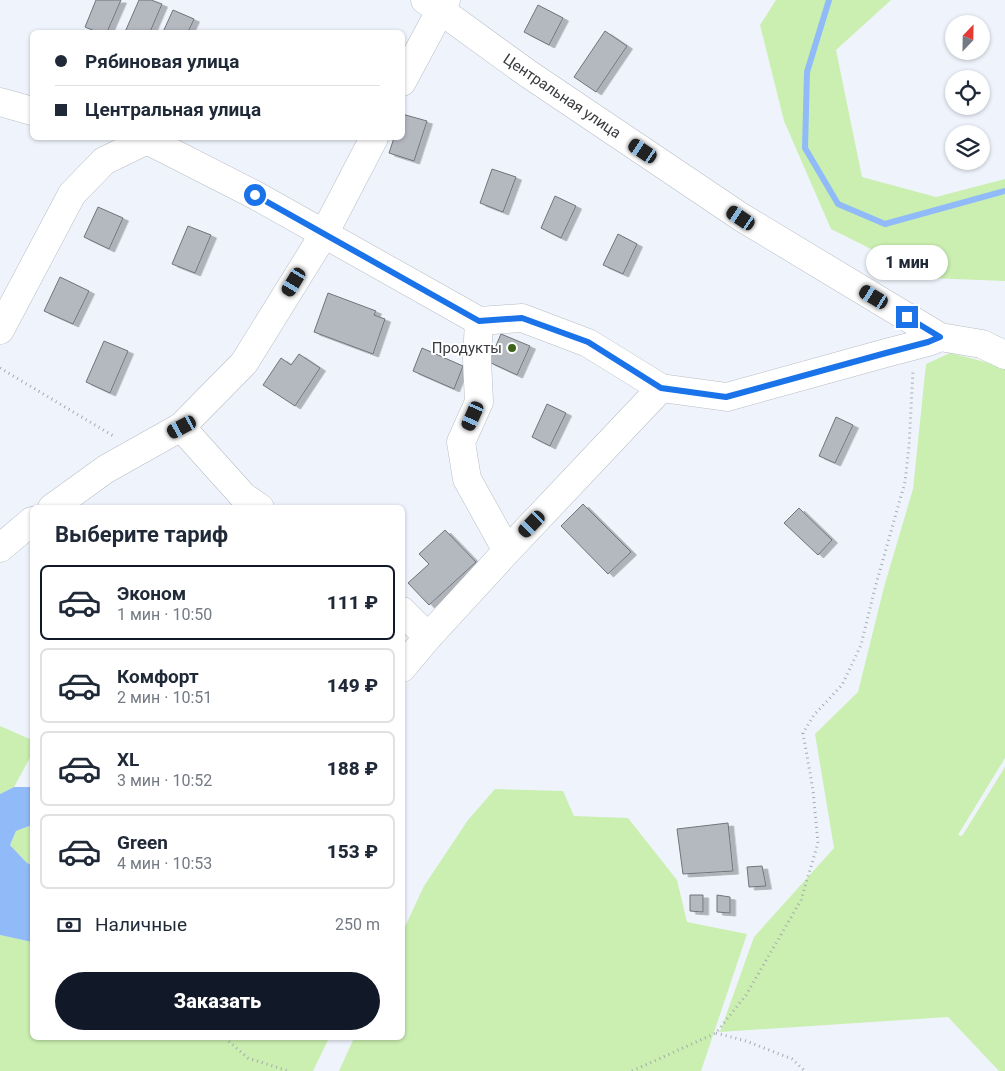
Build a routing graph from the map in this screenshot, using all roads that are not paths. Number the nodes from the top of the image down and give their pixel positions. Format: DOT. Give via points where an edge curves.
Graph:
graph roads {
  1 [pos="437,3"];
  2 [pos="405,75"];
  3 [pos="0,102"];
  4 [pos="30,111"];
  5 [pos="140,140"];
  6 [pos="144,140"];
  7 [pos="373,140"];
  8 [pos="324,234"];
  9 [pos="479,321"];
  10 [pos="0,330"];
  11 [pos="934,339"];
  12 [pos="1005,355"];
  13 [pos="661,388"];
  14 [pos="182,427"];
  15 [pos="56,505"];
  16 [pos="256,505"];
  17 [pos="30,523"];
  18 [pos="0,548"];
  19 [pos="506,550"];
  20 [pos="405,614"];
  21 [pos="428,637"];
  22 [pos="405,664"];
  1 -- 2 [label="street, Центральная улица"];
  1 -- 11 [label="street, Центральная улица" via="527,73 741,218"];
  3 -- 4 [label="street"];
  5 -- 10 [label="street" via="104,161 72,194"];
  6 -- 8 [label="street" via="255,195"];
  7 -- 8 [label="street"];
  8 -- 9 [label="street"];
  8 -- 14 [label="street" via="244,363"];
  9 -- 13 [label="street" via="522,318 588,342"];
  9 -- 19 [label="street" via="479,402 461,442 467,479"];
  11 -- 12 [label="street" via="982,344"];
  11 -- 13 [label="street" via="726,397"];
  13 -- 19 [label="street"];
  14 -- 15 [label="street" via="106,469"];
  14 -- 16 [label="street" via="243,496"];
  17 -- 18 [label="street"];
  19 -- 21 [label="street"];
  20 -- 21 [label="street"];
  21 -- 22 [label="street"];
}
